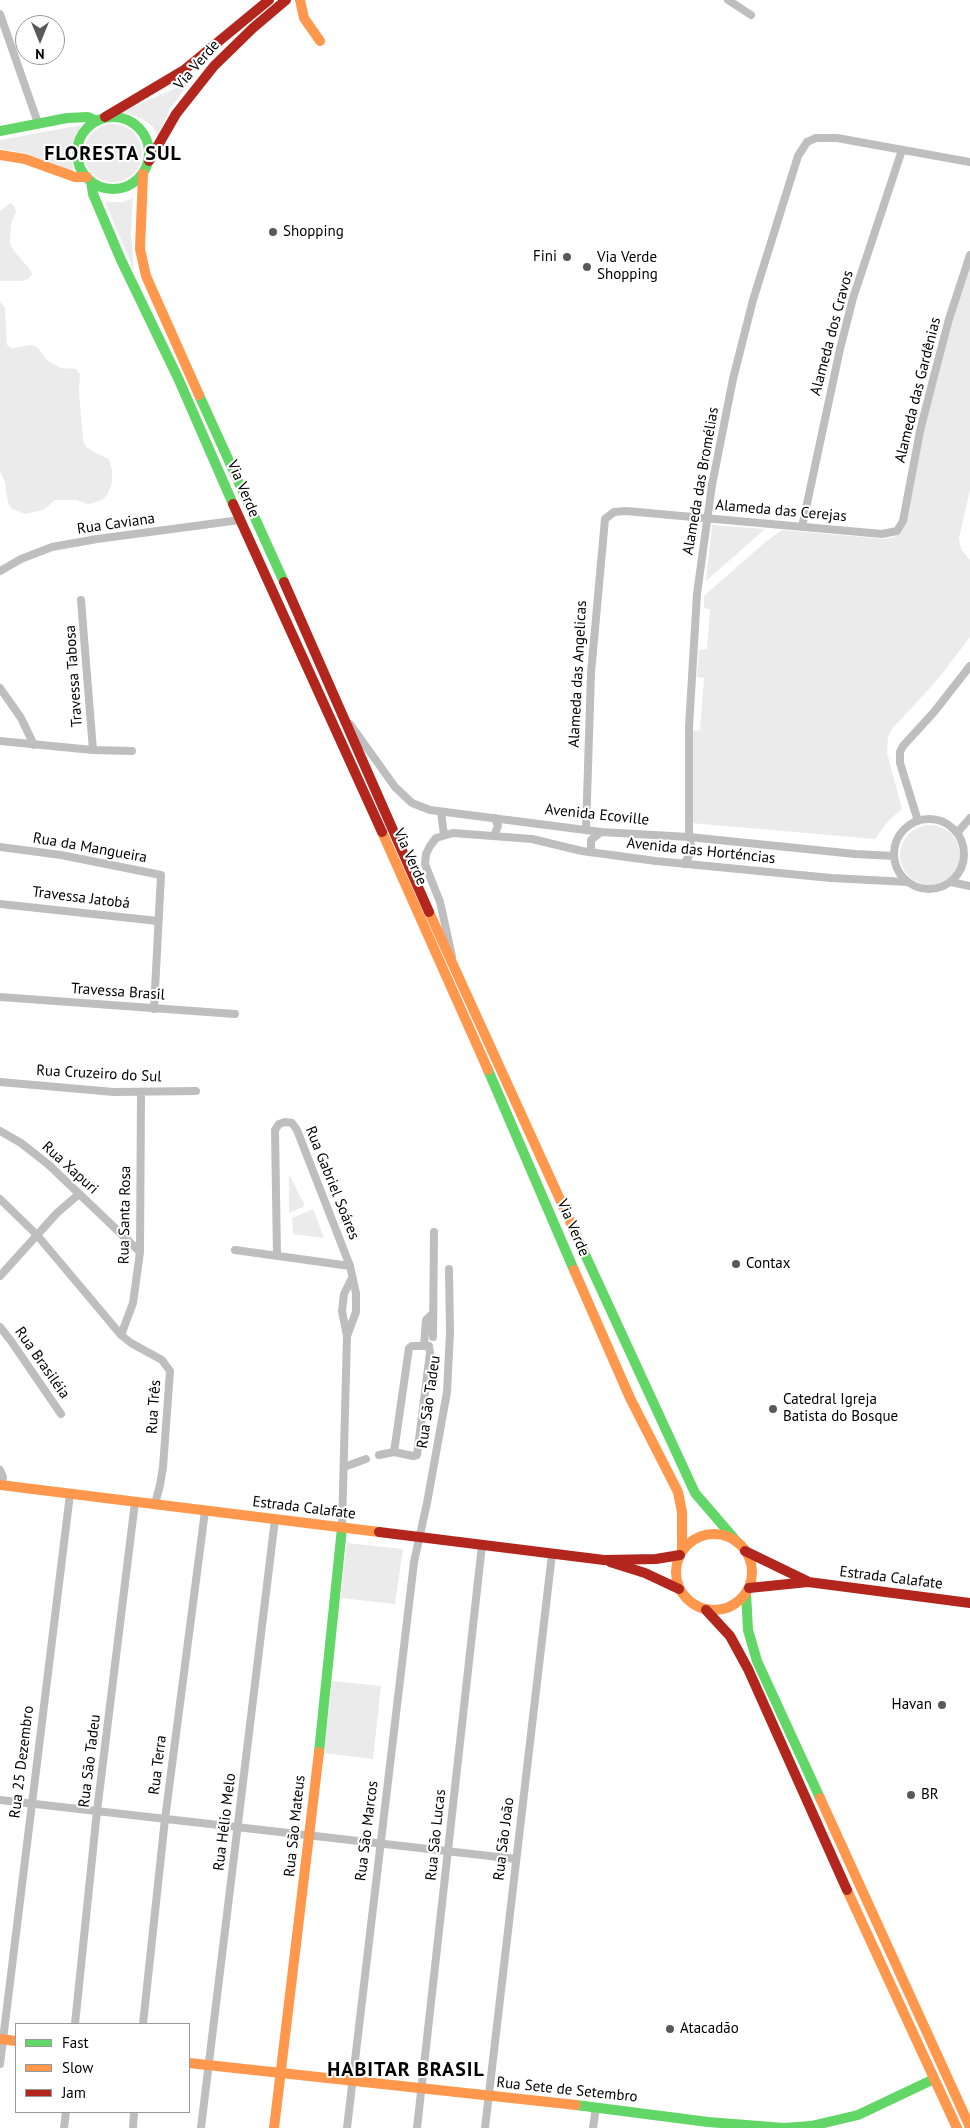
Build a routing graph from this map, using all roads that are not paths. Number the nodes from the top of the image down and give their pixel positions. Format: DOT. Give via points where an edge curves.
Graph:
graph roads {
  1 [pos="269,0"];
  2 [pos="286,0"];
  3 [pos="300,0"];
  4 [pos="728,0"];
  5 [pos="0,14"];
  6 [pos="751,15"];
  7 [pos="320,41"];
  8 [pos="99,120"];
  9 [pos="38,123"];
  10 [pos="0,131"];
  11 [pos="902,150"];
  12 [pos="0,155"];
  13 [pos="970,162"];
  14 [pos="147,164"];
  15 [pos="142,174"];
  16 [pos="89,179"];
  17 [pos="970,255"];
  18 [pos="707,518"];
  19 [pos="605,519"];
  20 [pos="240,520"];
  21 [pos="802,527"];
  22 [pos="896,531"];
  23 [pos="0,571"];
  24 [pos="81,600"];
  25 [pos="970,666"];
  26 [pos="0,688"];
  27 [pos="342,715"];
  28 [pos="0,741"];
  29 [pos="34,745"];
  30 [pos="93,750"];
  31 [pos="132,751"];
  32 [pos="441,812"];
  33 [pos="495,818"];
  34 [pos="970,818"];
  35 [pos="918,821"];
  36 [pos="586,830"];
  37 [pos="601,832"];
  38 [pos="957,833"];
  39 [pos="444,835"];
  40 [pos="494,836"];
  41 [pos="689,837"];
  42 [pos="0,848"];
  43 [pos="591,852"];
  44 [pos="967,853"];
  45 [pos="894,856"];
  46 [pos="684,864"];
  47 [pos="908,882"];
  48 [pos="951,882"];
  49 [pos="970,886"];
  50 [pos="0,904"];
  51 [pos="158,921"];
  52 [pos="455,971"];
  53 [pos="0,997"];
  54 [pos="154,1009"];
  55 [pos="235,1014"];
  56 [pos="0,1082"];
  57 [pos="196,1091"];
  58 [pos="141,1092"];
  59 [pos="0,1131"];
  60 [pos="79,1194"];
  61 [pos="0,1200"];
  62 [pos="434,1232"];
  63 [pos="37,1235"];
  64 [pos="235,1250"];
  65 [pos="140,1252"];
  66 [pos="277,1256"];
  67 [pos="350,1266"];
  68 [pos="449,1269"];
  69 [pos="0,1276"];
  70 [pos="351,1280"];
  71 [pos="433,1313"];
  72 [pos="0,1327"];
  73 [pos="122,1336"];
  74 [pos="347,1336"];
  75 [pos="433,1337"];
  76 [pos="424,1345"];
  77 [pos="60,1414"];
  78 [pos="394,1452"];
  79 [pos="379,1455"];
  80 [pos="366,1459"];
  81 [pos="344,1467"];
  82 [pos="0,1470"];
  83 [pos="1,1485"];
  84 [pos="70,1494"];
  85 [pos="135,1502"];
  86 [pos="155,1504"];
  87 [pos="204,1510"];
  88 [pos="275,1519"];
  89 [pos="342,1528"];
  90 [pos="419,1537"];
  91 [pos="738,1543"];
  92 [pos="482,1545"];
  93 [pos="745,1551"];
  94 [pos="681,1553"];
  95 [pos="552,1554"];
  96 [pos="604,1560"];
  97 [pos="808,1582"];
  98 [pos="680,1589"];
  99 [pos="748,1590"];
  100 [pos="970,1603"];
  101 [pos="706,1610"];
  102 [pos="0,1800"];
  103 [pos="31,1803"];
  104 [pos="97,1811"];
  105 [pos="165,1819"];
  106 [pos="238,1827"];
  107 [pos="310,1835"];
  108 [pos="379,1843"];
  109 [pos="448,1851"];
  110 [pos="516,1858"];
  111 [pos="75,2023"];
  112 [pos="143,2023"];
  113 [pos="1,2040"];
  114 [pos="15,2041"];
  115 [pos="190,2063"];
  116 [pos="0,2064"];
  117 [pos="207,2065"];
  118 [pos="280,2072"];
  119 [pos="934,2079"];
  120 [pos="352,2081"];
  121 [pos="422,2088"];
  122 [pos="488,2096"];
  123 [pos="596,2107"];
  124 [pos="66,2113"];
  125 [pos="134,2113"];
  126 [pos="970,2127"];
  127 [pos="64,2128"];
  128 [pos="133,2128"];
  129 [pos="201,2128"];
  130 [pos="274,2128"];
  131 [pos="347,2128"];
  132 [pos="417,2128"];
  133 [pos="485,2128"];
  134 [pos="593,2128"];
  135 [pos="957,2128"];
  1 -- 8 [label="main road, Via Verde" via="184,70"];
  2 -- 14 [label="main road, Via Verde" via="214,66 176,114"];
  3 -- 7 [label="main road" via="304,18"];
  4 -- 6 [label="street"];
  5 -- 9 [label="street"];
  8 -- 9 [label="main road" via="81,117"];
  8 -- 14 [label="main road" via="112,117 134,124 147,142"];
  8 -- 16 [label="main road" via="86,129 79,140 80,166"];
  9 -- 10 [label="main road"];
  11 -- 13 [label="street"];
  11 -- 18 [label="street, Alameda das Bromélias" via="837,138 816,138 806,142 798,156 733,379"];
  11 -- 21 [label="street, Alameda dos Cravos" via="856,289 840,349"];
  12 -- 16 [label="main road" via="25,159"];
  14 -- 15 [label="main road"];
  15 -- 16 [label="main road" via="136,181 118,188 108,188"];
  15 -- 27 [label="main road, Via Verde" via="140,249 146,276"];
  16 -- 20 [label="main road, Via Verde" via="121,260 178,378"];
  17 -- 22 [label="street, Alameda das Gardênias" via="941,348 920,431 903,520"];
  18 -- 19 [label="street, Alameda das Cerejas" via="626,511 614,512"];
  18 -- 21 [label="street, Alameda das Cerejas"];
  18 -- 41 [label="street, Alameda das Bromélias" via="697,594 690,698"];
  19 -- 36 [label="street, Alameda das Angelicas" via="591,673"];
  20 -- 23 [label="street, Rua Caviana" via="52,547"];
  20 -- 94 [label="main road, Via Verde" via="447,976 630,1398 678,1492 682,1512"];
  21 -- 22 [label="street, Alameda das Cerejas" via="882,534"];
  24 -- 30 [label="street, Travessa Tabosa"];
  25 -- 35 [label="street" via="900,752 900,763"];
  26 -- 29 [label="street" via="21,718"];
  27 -- 32 [label="street, Avenida Ecoville" via="395,787 412,803"];
  27 -- 52 [label="main road, Via Verde"];
  28 -- 29 [label="street"];
  29 -- 30 [label="street"];
  30 -- 31 [label="street"];
  32 -- 33 [label="street, Avenida Ecoville"];
  32 -- 39 [label="street"];
  33 -- 36 [label="street, Avenida Ecoville"];
  33 -- 40 [label="street" via="498,826"];
  34 -- 38 [label="street"];
  35 -- 38 [label="street" via="942,821"];
  35 -- 45 [label="street" via="900,835"];
  36 -- 37 [label="street, Avenida Ecoville"];
  37 -- 41 [label="street, Avenida Ecoville"];
  37 -- 43 [label="street" via="590,840"];
  38 -- 44 [label="street"];
  39 -- 40 [label="street, Avenida das Horténcias"];
  39 -- 52 [label="street, Via Verde" via="436,838 430,846 425,864 440,902"];
  40 -- 43 [label="street, Avenida das Horténcias" via="532,839"];
  41 -- 45 [label="street, Avenida Ecoville"];
  41 -- 46 [label="street, Alameda das Bromélias" via="692,851"];
  42 -- 51 [label="street, Rua da Mangueira" via="61,855 161,875"];
  43 -- 46 [label="street, Avenida das Horténcias"];
  44 -- 48 [label="street" via="963,866"];
  45 -- 47 [label="street" via="900,875"];
  46 -- 47 [label="street, Avenida das Horténcias"];
  47 -- 48 [label="street, Avenida das Horténcias" via="918,888 929,889 941,888"];
  48 -- 49 [label="street"];
  50 -- 51 [label="street, Travessa Jatobá"];
  51 -- 54 [label="street, Rua da Mangueira"];
  52 -- 91 [label="main road, Via Verde" via="695,1492"];
  53 -- 54 [label="street, Travessa Brasil"];
  54 -- 55 [label="street, Travessa Brasil"];
  56 -- 58 [label="street, Rua Cruzeiro do Sul"];
  57 -- 58 [label="street, Rua Cruzeiro do Sul"];
  58 -- 65 [label="street, Rua Santa Rosa"];
  59 -- 60 [label="street, Rua Xapuri" via="49,1165"];
  60 -- 63 [label="street"];
  60 -- 65 [label="street, Rua Xapuri"];
  61 -- 63 [label="street, Rua Três"];
  62 -- 71 [label="street"];
  63 -- 69 [label="street"];
  63 -- 73 [label="street, Rua Três"];
  64 -- 66 [label="street"];
  65 -- 73 [label="street, Rua Santa Rosa" via="133,1303"];
  66 -- 67 [label="street"];
  66 -- 67 [label="street, Rua Gabriel Soáres" via="275,1130 285,1122 292,1123 297,1130"];
  67 -- 70 [label="street, Rua Gabriel Soáres"];
  68 -- 90 [label="street, Rua São Tadeu" via="447,1392"];
  70 -- 74 [label="street, Rua Gabriel Soáres" via="344,1294 342,1311"];
  70 -- 74 [label="street, Rua Gabriel Soáres" via="356,1293 356,1312"];
  71 -- 75 [label="street"];
  71 -- 76 [label="street" via="426,1320"];
  72 -- 77 [label="street, Rua Brasiléia"];
  73 -- 86 [label="street, Rua Três" via="162,1360 170,1371 163,1468"];
  74 -- 81 [label="street, Rua Gabriel Soáres"];
  76 -- 78 [label="street" via="409,1348"];
  76 -- 78 [label="street" via="429,1346 430,1353 419,1449 413,1456"];
  78 -- 79 [label="street"];
  80 -- 81 [label="street"];
  81 -- 89 [label="street, Rua Gabriel Soáres"];
  82 -- 83 [label="street" via="3,1477"];
  83 -- 84 [label="main road, Estrada Calafate"];
  84 -- 85 [label="main road, Estrada Calafate"];
  84 -- 103 [label="street, Rua 25 Dezembro"];
  85 -- 86 [label="main road, Estrada Calafate"];
  85 -- 104 [label="street, Rua São Tadeu"];
  86 -- 87 [label="main road, Estrada Calafate"];
  87 -- 88 [label="main road, Estrada Calafate"];
  87 -- 105 [label="street, Rua Terra"];
  88 -- 89 [label="main road, Estrada Calafate"];
  88 -- 106 [label="street, Rua Hélio Melo"];
  89 -- 90 [label="main road, Estrada Calafate"];
  89 -- 107 [label="main road, Rua São Mateus"];
  90 -- 92 [label="main road, Estrada Calafate"];
  90 -- 108 [label="street, Rua São Marcos"];
  91 -- 93 [label="main road"];
  91 -- 94 [label="main road" via="714,1534 702,1536"];
  92 -- 95 [label="main road, Estrada Calafate"];
  92 -- 109 [label="street, Rua São Lucas"];
  93 -- 97 [label="main road, Estrada Calafate"];
  93 -- 99 [label="main road" via="752,1569"];
  94 -- 96 [label="main road, Estrada Calafate" via="656,1559"];
  94 -- 98 [label="main road" via="676,1572"];
  95 -- 96 [label="main road, Estrada Calafate"];
  95 -- 110 [label="street, Rua São João"];
  96 -- 98 [label="main road, Estrada Calafate"];
  97 -- 99 [label="main road, Estrada Calafate"];
  97 -- 100 [label="main road, Estrada Calafate"];
  98 -- 101 [label="main road" via="691,1602"];
  99 -- 101 [label="main road" via="729,1607"];
  99 -- 126 [label="main road" via="748,1630 757,1661"];
  101 -- 119 [label="main road" via="730,1636 748,1669"];
  102 -- 103 [label="street"];
  103 -- 104 [label="street"];
  103 -- 113 [label="street, Rua 25 Dezembro"];
  104 -- 105 [label="street"];
  104 -- 111 [label="street, Rua São Tadeu"];
  105 -- 106 [label="street"];
  105 -- 112 [label="street, Rua Terra"];
  106 -- 107 [label="street"];
  106 -- 117 [label="street, Rua Hélio Melo"];
  107 -- 108 [label="street"];
  107 -- 118 [label="main road, Rua São Mateus"];
  108 -- 109 [label="street"];
  108 -- 120 [label="street, Rua São Marcos"];
  109 -- 110 [label="street"];
  109 -- 121 [label="street, Rua São Lucas"];
  110 -- 122 [label="street, Rua São João"];
  113 -- 114 [label="main road"];
  113 -- 116 [label="street, Rua 25 Dezembro"];
  115 -- 117 [label="main road, Rua Sete de Setembro"];
  117 -- 118 [label="main road, Rua Sete de Setembro"];
  117 -- 129 [label="street, Rua Hélio Melo"];
  118 -- 120 [label="main road, Rua Sete de Setembro"];
  118 -- 130 [label="main road, Rua São Mateus"];
  119 -- 123 [label="main road, Rua Sete de Setembro" via="858,2115 811,2126 757,2127"];
  119 -- 135 [label="main road"];
  120 -- 121 [label="main road, Rua Sete de Setembro"];
  120 -- 131 [label="street, Rua São Marcos"];
  121 -- 122 [label="main road, Rua Sete de Setembro"];
  121 -- 132 [label="street, Rua São Lucas"];
  122 -- 123 [label="main road, Rua Sete de Setembro"];
  122 -- 133 [label="street, Rua São João"];
  123 -- 134 [label="street"];
  124 -- 127 [label="street"];
  125 -- 128 [label="street"];
}
